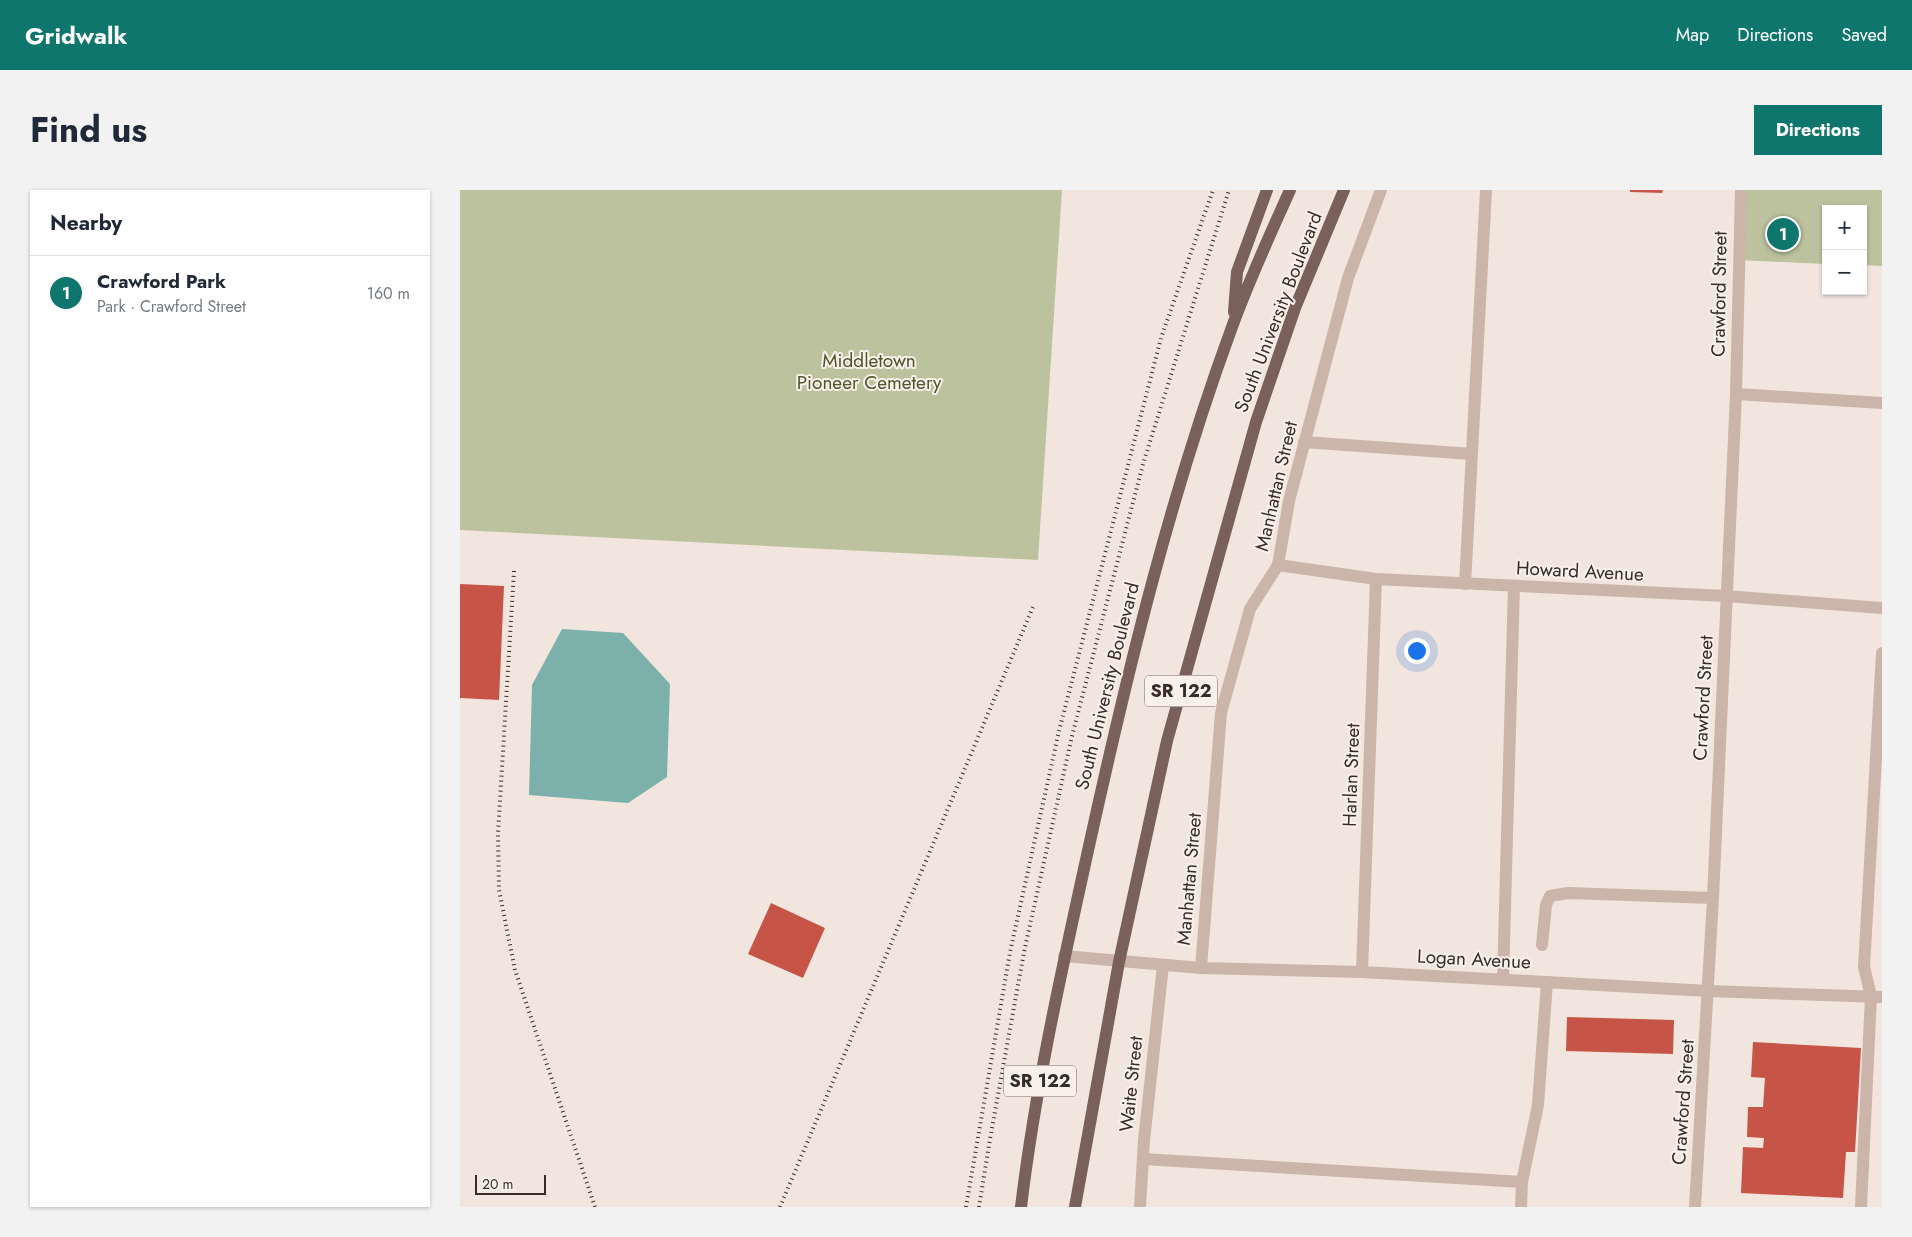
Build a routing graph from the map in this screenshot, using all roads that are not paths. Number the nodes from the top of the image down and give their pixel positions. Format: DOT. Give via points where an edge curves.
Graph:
graph roads {
  1 [pos="1267,190"];
  2 [pos="1290,190"];
  3 [pos="1344,190"];
  4 [pos="1381,190"];
  5 [pos="1486,190"];
  6 [pos="1741,190"];
  7 [pos="1232,325"];
  8 [pos="1736,394"];
  9 [pos="1882,403"];
  10 [pos="1304,442"];
  11 [pos="1472,454"];
  12 [pos="1278,565"];
  13 [pos="1376,579"];
  14 [pos="1464,584"];
  15 [pos="1514,586"];
  16 [pos="1726,596"];
  17 [pos="1882,608"];
  18 [pos="1882,653"];
  19 [pos="1713,898"];
  20 [pos="1542,945"];
  21 [pos="1064,956"];
  22 [pos="1119,962"];
  23 [pos="1163,965"];
  24 [pos="1201,968"];
  25 [pos="1362,972"];
  26 [pos="1502,980"];
  27 [pos="1547,982"];
  28 [pos="1709,990"];
  29 [pos="1877,997"];
  30 [pos="1143,1159"];
  31 [pos="1522,1182"];
  32 [pos="1021,1207"];
  33 [pos="1075,1207"];
  34 [pos="1140,1207"];
  35 [pos="1521,1207"];
  36 [pos="1695,1207"];
  37 [pos="1861,1207"];
  1 -- 7 [label="main road" via="1237,272"];
  2 -- 7 [label="main road, South University Boulevard"];
  3 -- 22 [label="main road, South University Boulevard / SR 122" via="1295,308 1256,422 1167,741"];
  4 -- 10 [label="street, Manhattan Street" via="1348,278"];
  5 -- 11 [label="street"];
  6 -- 8 [label="street, Crawford Street"];
  7 -- 21 [label="main road, South University Boulevard / SR 122" via="1150,585"];
  8 -- 9 [label="street"];
  8 -- 16 [label="street, Crawford Street"];
  10 -- 11 [label="street"];
  10 -- 12 [label="street, Manhattan Street" via="1289,500"];
  11 -- 14 [label="street"];
  12 -- 13 [label="street, Howard Avenue"];
  12 -- 24 [label="street, Manhattan Street" via="1250,609 1222,713"];
  13 -- 14 [label="street, Howard Avenue"];
  13 -- 25 [label="street, Harlan Street"];
  14 -- 15 [label="street, Howard Avenue"];
  15 -- 16 [label="street, Howard Avenue"];
  15 -- 26 [label="street"];
  16 -- 17 [label="street, Howard Avenue"];
  16 -- 19 [label="street, Crawford Street"];
  18 -- 29 [label="street" via="1864,967"];
  19 -- 20 [label="street" via="1550,896"];
  19 -- 28 [label="street, Crawford Street"];
  21 -- 22 [label="street, Logan Avenue"];
  21 -- 32 [label="main road, South University Boulevard / SR 122" via="1027,1157"];
  22 -- 23 [label="street, Logan Avenue"];
  22 -- 33 [label="main road, South University Boulevard / SR 122"];
  23 -- 24 [label="street, Logan Avenue"];
  23 -- 30 [label="street, Waite Street"];
  24 -- 25 [label="street, Logan Avenue"];
  25 -- 26 [label="street, Logan Avenue"];
  26 -- 27 [label="street, Logan Avenue"];
  27 -- 28 [label="street, Logan Avenue"];
  27 -- 31 [label="street" via="1538,1105"];
  28 -- 29 [label="street, Logan Avenue"];
  28 -- 36 [label="street, Crawford Street"];
  29 -- 37 [label="street"];
  30 -- 31 [label="street"];
  30 -- 34 [label="street, Waite Street"];
  31 -- 35 [label="street"];
}
